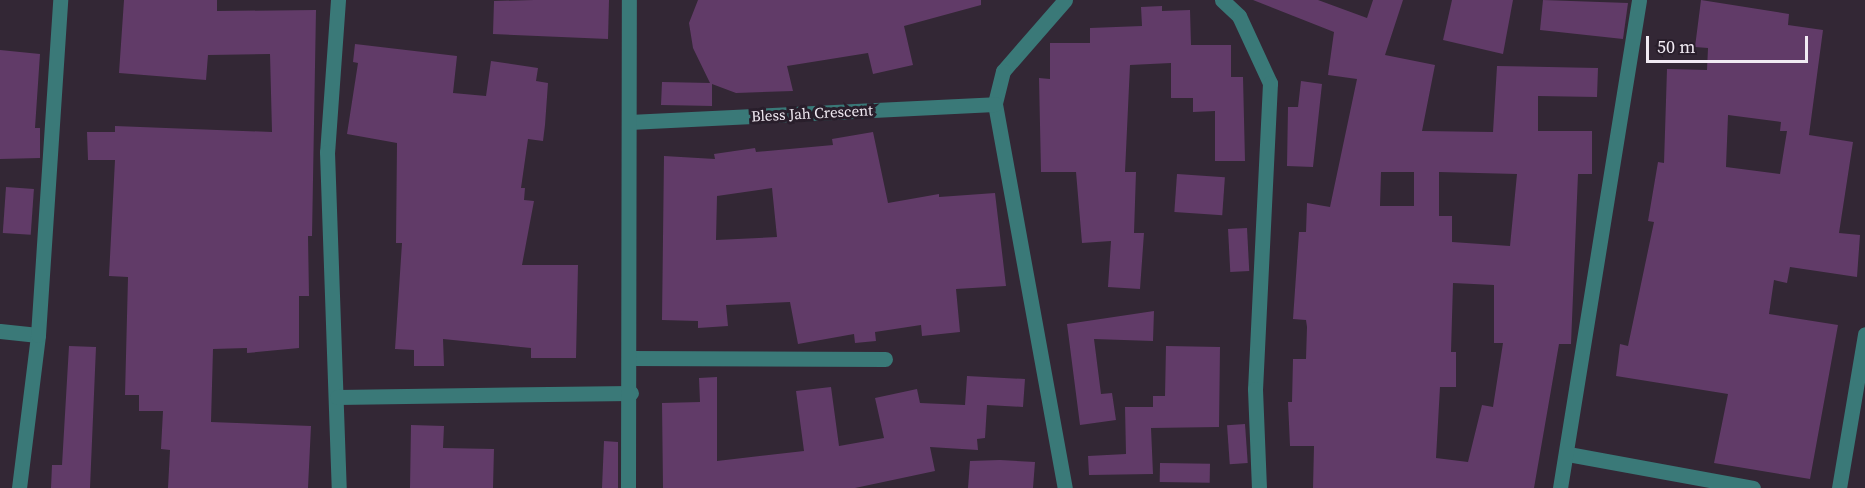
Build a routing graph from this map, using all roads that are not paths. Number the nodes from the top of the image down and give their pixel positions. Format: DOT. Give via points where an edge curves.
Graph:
graph roads {
  1 [pos="60,0"];
  2 [pos="338,0"];
  3 [pos="630,0"];
  4 [pos="1065,0"];
  5 [pos="1222,0"];
  6 [pos="1639,0"];
  7 [pos="995,105"];
  8 [pos="629,122"];
  9 [pos="0,331"];
  10 [pos="1865,334"];
  11 [pos="38,335"];
  12 [pos="629,358"];
  13 [pos="885,359"];
  14 [pos="631,393"];
  15 [pos="337,397"];
  16 [pos="1568,454"];
  17 [pos="19,488"];
  18 [pos="339,488"];
  19 [pos="628,488"];
  20 [pos="1065,488"];
  21 [pos="1259,488"];
  22 [pos="1560,488"];
  23 [pos="1753,488"];
  24 [pos="1839,488"];
  1 -- 11 [label="street"];
  2 -- 15 [label="street" via="327,152"];
  3 -- 8 [label="street"];
  4 -- 7 [label="street" via="1003,70"];
  5 -- 21 [label="street" via="1239,16 1270,83 1255,389"];
  6 -- 16 [label="street"];
  7 -- 8 [label="street, Bless Jah Crescent"];
  7 -- 20 [label="street"];
  8 -- 12 [label="street"];
  9 -- 11 [label="street"];
  10 -- 24 [label="street"];
  11 -- 17 [label="street"];
  12 -- 13 [label="street"];
  12 -- 14 [label="street"];
  14 -- 15 [label="street"];
  14 -- 19 [label="street"];
  15 -- 18 [label="street"];
  16 -- 22 [label="street"];
  16 -- 23 [label="street"];
}
